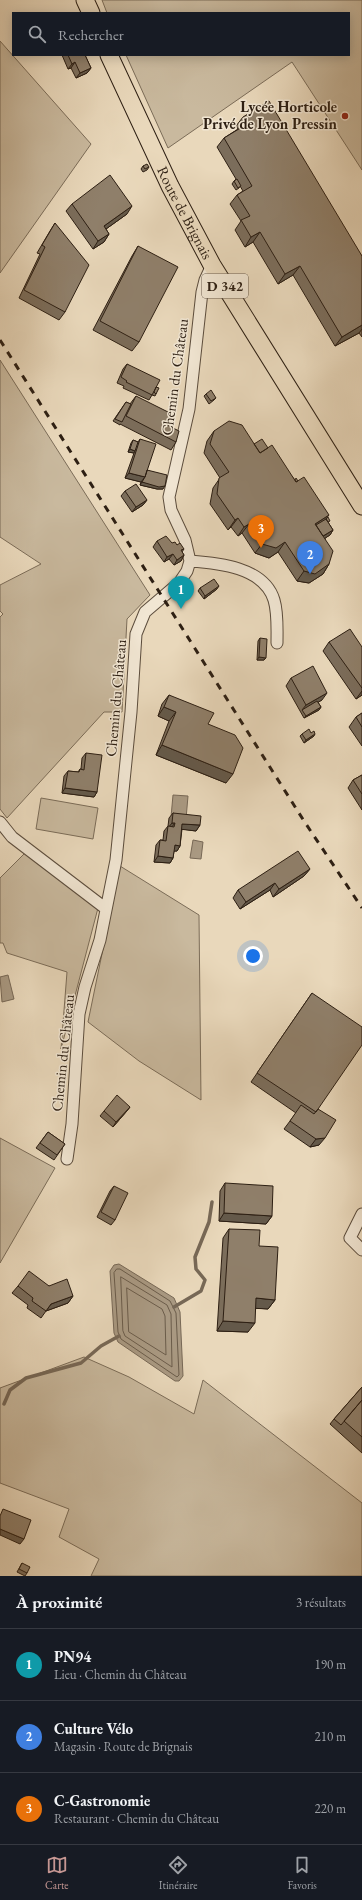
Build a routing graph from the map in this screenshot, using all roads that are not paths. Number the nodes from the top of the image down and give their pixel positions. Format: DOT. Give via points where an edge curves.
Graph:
graph roads {
  1 [pos="85,0"];
  2 [pos="91,12"];
  3 [pos="109,56"];
  4 [pos="212,265"];
  5 [pos="362,506"];
  6 [pos="190,561"];
  7 [pos="277,643"];
  8 [pos="0,822"];
  9 [pos="105,908"];
  10 [pos="67,1159"];
  11 [pos="362,1214"];
  12 [pos="362,1250"];
  1 -- 2 [label="main road"];
  3 -- 4 [label="main road, Route de Brignais / D 342" via="170,186"];
  4 -- 5 [label="main road, Route de Brignais / D 342"];
  4 -- 6 [label="street, Chemin du Château" via="202,292 189,409 169,497 171,510 185,540"];
  6 -- 7 [label="street" via="212,562 235,568 266,585 274,599"];
  6 -- 9 [label="street, Chemin du Château" via="179,583 145,612 136,634 116,860"];
  8 -- 9 [label="street" via="17,841"];
  9 -- 10 [label="street, Chemin du Château" via="100,940 79,1014 72,1124"];
  11 -- 12 [label="street" via="350,1238"];
}
